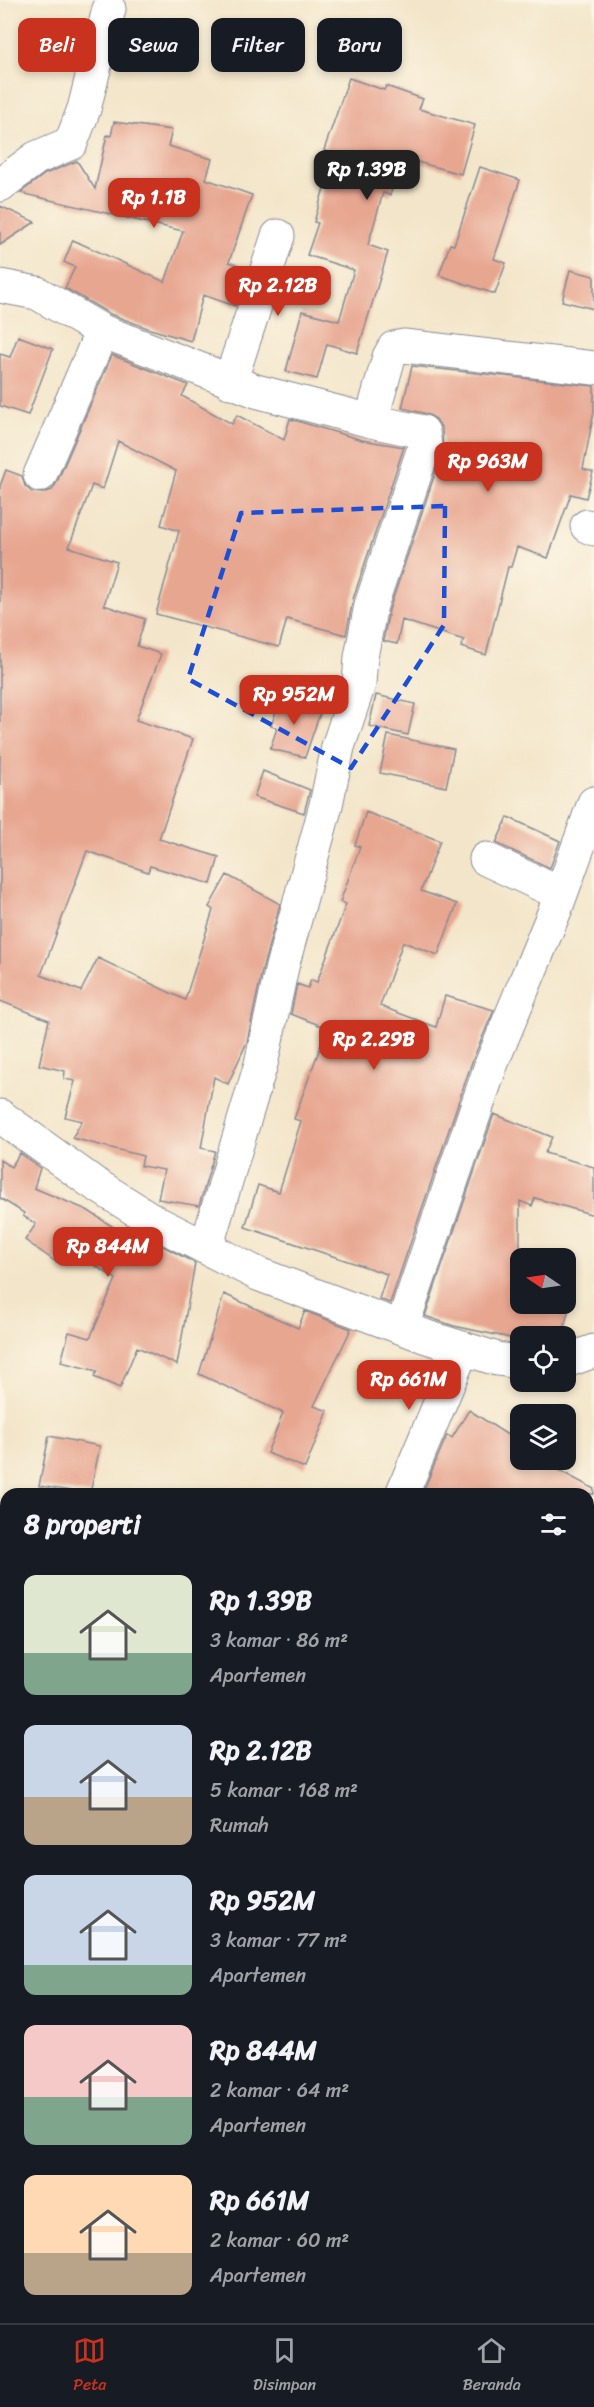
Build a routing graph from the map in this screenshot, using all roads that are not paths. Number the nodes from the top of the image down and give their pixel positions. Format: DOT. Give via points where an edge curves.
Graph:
graph roads {
  1 [pos="109,9"];
  2 [pos="0,185"];
  3 [pos="278,236"];
  4 [pos="0,286"];
  5 [pos="102,330"];
  6 [pos="594,368"];
  7 [pos="230,382"];
  8 [pos="371,422"];
  9 [pos="40,475"];
  10 [pos="594,803"];
  11 [pos="486,859"];
  12 [pos="561,894"];
  13 [pos="0,1116"];
  14 [pos="206,1248"];
  15 [pos="402,1327"];
  16 [pos="463,1348"];
  17 [pos="594,1351"];
  18 [pos="576,1357"];
  19 [pos="510,1361"];
  20 [pos="405,1488"];
  1 -- 2 [label="street" via="84,109 70,143 36,158"];
  3 -- 7 [label="street"];
  4 -- 5 [label="street" via="37,293"];
  5 -- 7 [label="street"];
  5 -- 9 [label="street"];
  6 -- 8 [label="street" via="394,348"];
  7 -- 8 [label="street"];
  8 -- 14 [label="street" via="423,432 425,445 371,605 359,684 338,747 261,1064"];
  10 -- 12 [label="street"];
  11 -- 12 [label="street"];
  12 -- 15 [label="street" via="491,1065"];
  13 -- 14 [label="street" via="92,1182"];
  14 -- 15 [label="street" via="258,1274"];
  15 -- 16 [label="street"];
  16 -- 19 [label="street"];
  16 -- 20 [label="street"];
  17 -- 18 [label="street"];
}
